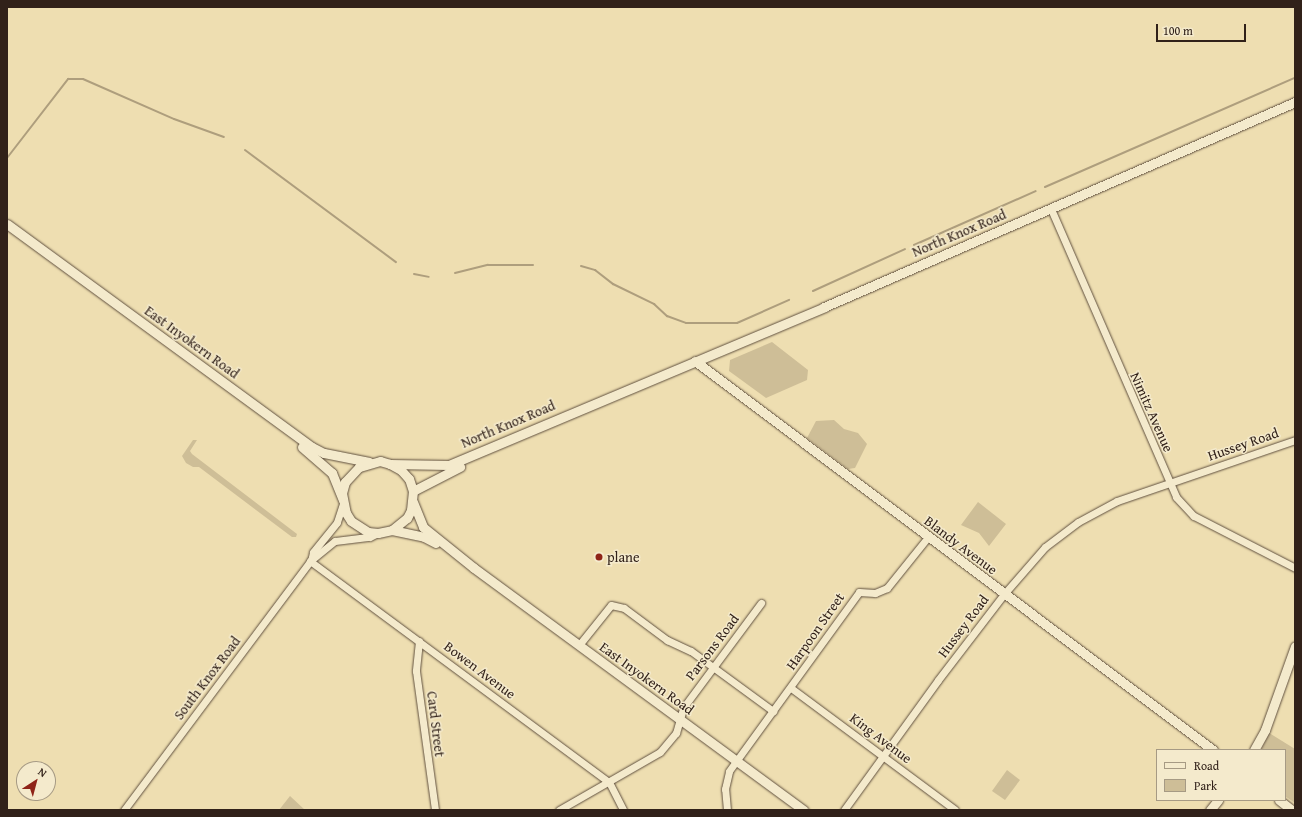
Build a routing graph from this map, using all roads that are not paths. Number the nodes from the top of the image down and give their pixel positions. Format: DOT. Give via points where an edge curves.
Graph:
graph roads {
  1 [pos="1295,102"];
  2 [pos="1051,209"];
  3 [pos="7,224"];
  4 [pos="7,231"];
  5 [pos="695,361"];
  6 [pos="633,388"];
  7 [pos="1295,440"];
  8 [pos="369,462"];
  9 [pos="390,464"];
  10 [pos="1192,476"];
  11 [pos="1169,484"];
  12 [pos="413,491"];
  13 [pos="1176,497"];
  14 [pos="343,502"];
  15 [pos="414,502"];
  16 [pos="392,530"];
  17 [pos="378,533"];
  18 [pos="928,537"];
  19 [pos="310,561"];
  20 [pos="474,568"];
  21 [pos="1295,568"];
  22 [pos="1004,594"];
  23 [pos="762,603"];
  24 [pos="419,642"];
  25 [pos="579,645"];
  26 [pos="1295,646"];
  27 [pos="713,667"];
  28 [pos="791,688"];
  29 [pos="773,711"];
  30 [pos="678,719"];
  31 [pos="1211,749"];
  32 [pos="1255,749"];
  33 [pos="884,756"];
  34 [pos="737,761"];
  35 [pos="608,782"];
  36 [pos="1217,801"];
  37 [pos="1280,801"];
  38 [pos="124,810"];
  39 [pos="434,810"];
  40 [pos="559,810"];
  41 [pos="623,810"];
  42 [pos="727,810"];
  43 [pos="804,810"];
  44 [pos="844,810"];
  45 [pos="955,810"];
  46 [pos="1210,810"];
  47 [pos="1292,810"];
  1 -- 2 [label="street, North Knox Road"];
  2 -- 5 [label="street, North Knox Road"];
  2 -- 11 [label="street, Nimitz Avenue"];
  3 -- 8 [label="street, East Inyokern Road" via="312,447 324,453"];
  4 -- 14 [label="street, East Inyokern Road" via="320,460 332,473"];
  5 -- 6 [label="street, North Knox Road"];
  5 -- 18 [label="street, Blandy Avenue"];
  6 -- 9 [label="street, North Knox Road" via="449,465"];
  6 -- 12 [label="street, North Knox Road" via="630,392 456,468"];
  7 -- 10 [label="street, Hussey Road"];
  8 -- 9 [label="street"];
  8 -- 14 [label="street" via="351,473 345,482"];
  9 -- 12 [label="street" via="405,475"];
  10 -- 11 [label="street, Hussey Road"];
  10 -- 13 [label="street" via="1179,485"];
  11 -- 13 [label="street, Nimitz Avenue"];
  11 -- 22 [label="street, Hussey Road" via="1117,501 1078,522 1045,547"];
  12 -- 15 [label="street"];
  13 -- 21 [label="street, Nimitz Avenue" via="1194,516"];
  14 -- 17 [label="street" via="346,513 355,524 368,532"];
  14 -- 19 [label="street, South Knox Road" via="337,522 313,552"];
  15 -- 16 [label="street" via="407,518"];
  15 -- 20 [label="street, East Inyokern Road" via="423,527"];
  16 -- 17 [label="street"];
  16 -- 20 [label="street, East Inyokern Road" via="430,539"];
  17 -- 19 [label="street, South Knox Road" via="370,537 335,541"];
  18 -- 22 [label="street, Blandy Avenue"];
  18 -- 28 [label="street, Harpoon Street" via="887,588 875,593 859,592"];
  19 -- 24 [label="street, Bowen Avenue"];
  19 -- 38 [label="street, South Knox Road"];
  20 -- 25 [label="street, East Inyokern Road"];
  22 -- 31 [label="street, Blandy Avenue"];
  22 -- 33 [label="street, Hussey Road"];
  23 -- 27 [label="street, Parsons Road"];
  24 -- 35 [label="street, Bowen Avenue"];
  24 -- 39 [label="street, Card Street" via="416,671"];
  25 -- 27 [label="street" via="611,605 624,608 667,640 691,651"];
  25 -- 30 [label="street, East Inyokern Road"];
  26 -- 32 [label="street" via="1265,730"];
  27 -- 29 [label="street"];
  27 -- 30 [label="street, Parsons Road"];
  28 -- 29 [label="street, Harpoon Street"];
  28 -- 33 [label="street, King Avenue"];
  29 -- 34 [label="street, Harpoon Street"];
  30 -- 34 [label="street, East Inyokern Road"];
  30 -- 35 [label="street, Parsons Road" via="673,739 660,752"];
  33 -- 44 [label="street, Hussey Road"];
  33 -- 45 [label="street, King Avenue"];
  34 -- 42 [label="street, Harpoon Street" via="726,778"];
  34 -- 43 [label="street, East Inyokern Road"];
  35 -- 40 [label="street, Parsons Road"];
  35 -- 41 [label="street, Bowen Avenue"];
  36 -- 46 [label="street"];
  37 -- 47 [label="street"];
}
